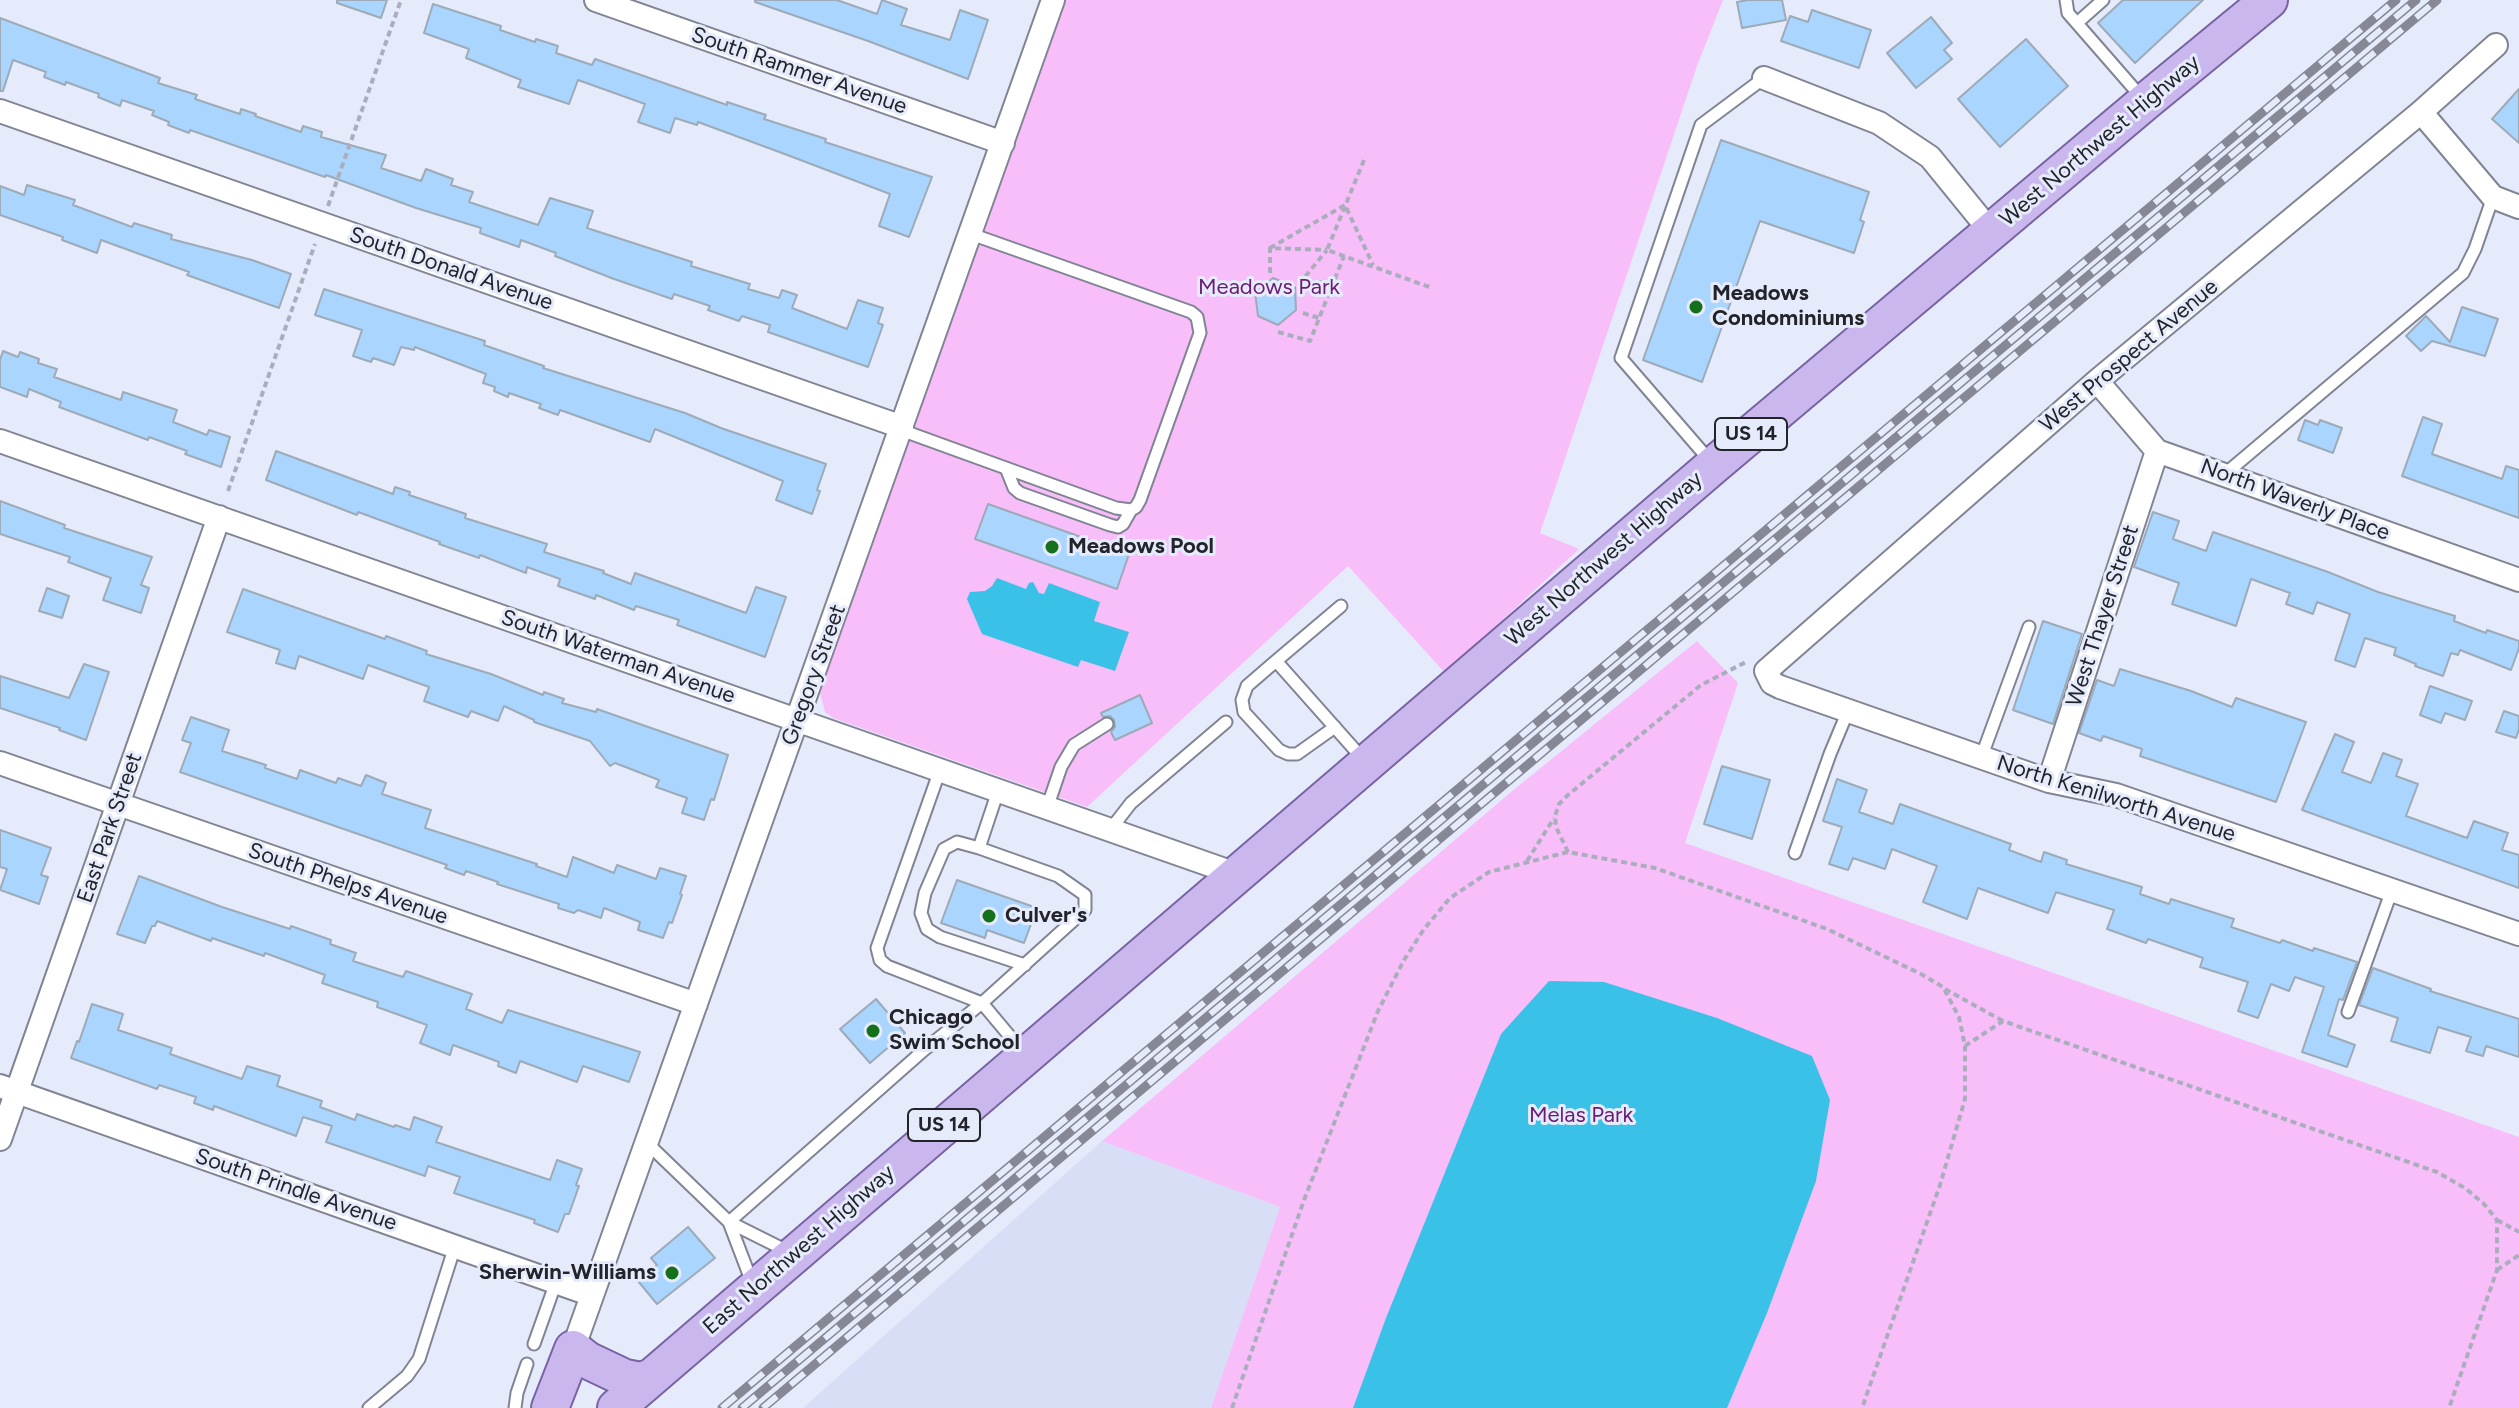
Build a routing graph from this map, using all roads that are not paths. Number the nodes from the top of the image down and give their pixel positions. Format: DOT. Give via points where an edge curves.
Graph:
graph roads {
  1 [pos="596,0"];
  2 [pos="1053,0"];
  3 [pos="2066,0"];
  4 [pos="2103,0"];
  5 [pos="2269,0"];
  6 [pos="2077,23"];
  7 [pos="2496,45"];
  8 [pos="1764,78"];
  9 [pos="2145,102"];
  10 [pos="0,111"];
  11 [pos="2421,112"];
  12 [pos="1003,143"];
  13 [pos="2493,197"];
  14 [pos="2519,207"];
  15 [pos="1991,232"];
  16 [pos="971,234"];
  17 [pos="2097,381"];
  18 [pos="901,428"];
  19 [pos="0,441"];
  20 [pos="2157,451"];
  21 [pos="1714,465"];
  22 [pos="1006,468"];
  23 [pos="2225,475"];
  24 [pos="1131,510"];
  25 [pos="219,517"];
  26 [pos="2519,580"];
  27 [pos="1341,606"];
  28 [pos="2029,627"];
  29 [pos="1276,661"];
  30 [pos="1766,671"];
  31 [pos="1848,711"];
  32 [pos="798,720"];
  33 [pos="1226,722"];
  34 [pos="1107,724"];
  35 [pos="1335,727"];
  36 [pos="1981,758"];
  37 [pos="0,763"];
  38 [pos="1366,763"];
  39 [pos="940,770"];
  40 [pos="2049,781"];
  41 [pos="998,791"];
  42 [pos="118,804"];
  43 [pos="1047,808"];
  44 [pos="1110,830"];
  45 [pos="979,848"];
  46 [pos="1795,853"];
  47 [pos="1236,874"];
  48 [pos="2392,890"];
  49 [pos="2519,934"];
  50 [pos="1025,965"];
  51 [pos="982,1003"];
  52 [pos="696,1004"];
  53 [pos="2348,1012"];
  54 [pos="1026,1055"];
  55 [pos="8,1089"];
  56 [pos="0,1139"];
  57 [pos="647,1143"];
  58 [pos="729,1222"];
  59 [pos="455,1246"];
  60 [pos="793,1255"];
  61 [pos="556,1282"];
  62 [pos="754,1288"];
  63 [pos="592,1295"];
  64 [pos="534,1344"];
  65 [pos="573,1349"];
  66 [pos="527,1364"];
  67 [pos="652,1377"];
  68 [pos="369,1408"];
  69 [pos="515,1408"];
  70 [pos="550,1408"];
  71 [pos="616,1408"];
  1 -- 12 [label="street, South Rammer Avenue"];
  2 -- 12 [label="street, Gregory Street"];
  3 -- 6 [label="lane"];
  4 -- 6 [label="lane"];
  5 -- 9 [label="main road, West Northwest Highway / US 14"];
  6 -- 9 [label="lane"];
  7 -- 11 [label="street, West Prospect Avenue"];
  8 -- 15 [label="street" via="1879,123 1930,157"];
  8 -- 21 [label="lane" via="1701,125 1621,358"];
  9 -- 15 [label="main road, West Northwest Highway / US 14"];
  10 -- 18 [label="street, South Donald Avenue"];
  11 -- 13 [label="street"];
  11 -- 17 [label="street, West Prospect Avenue"];
  12 -- 16 [label="street, Gregory Street"];
  13 -- 14 [label="street"];
  13 -- 23 [label="lane" via="2463,273"];
  15 -- 21 [label="main road, West Northwest Highway / US 14"];
  16 -- 18 [label="street, Gregory Street"];
  16 -- 24 [label="lane" via="1197,317 1200,333 1140,500"];
  17 -- 20 [label="street, North Waverly Place"];
  17 -- 30 [label="street, West Prospect Avenue"];
  18 -- 22 [label="lane"];
  18 -- 32 [label="street, Gregory Street"];
  19 -- 25 [label="street, South Waterman Avenue"];
  20 -- 23 [label="street, North Waverly Place"];
  20 -- 40 [label="street, West Thayer Street"];
  21 -- 38 [label="main road, West Northwest Highway / US 14"];
  22 -- 24 [label="lane"];
  22 -- 24 [label="lane" via="1020,493 1110,525 1123,524"];
  23 -- 26 [label="street, North Waverly Place"];
  25 -- 32 [label="street, South Waterman Avenue"];
  25 -- 42 [label="street, East Park Street"];
  27 -- 29 [label="lane"];
  28 -- 36 [label="lane"];
  29 -- 35 [label="lane"];
  29 -- 35 [label="lane" via="1247,686 1244,712 1288,754 1297,754"];
  30 -- 31 [label="street, North Kenilworth Avenue" via="1772,683"];
  31 -- 36 [label="street, North Kenilworth Avenue"];
  31 -- 46 [label="lane"];
  32 -- 39 [label="street, South Waterman Avenue"];
  32 -- 52 [label="street, Gregory Street"];
  33 -- 44 [label="lane" via="1131,803"];
  34 -- 43 [label="lane" via="1074,745"];
  35 -- 38 [label="lane"];
  36 -- 40 [label="street, North Kenilworth Avenue"];
  37 -- 42 [label="street, South Phelps Avenue"];
  38 -- 47 [label="main road, West Northwest Highway / US 14"];
  39 -- 41 [label="street, South Waterman Avenue"];
  39 -- 51 [label="lane" via="877,948 887,966"];
  40 -- 48 [label="street, North Kenilworth Avenue" via="2116,795"];
  41 -- 43 [label="street, South Waterman Avenue"];
  41 -- 45 [label="lane"];
  42 -- 52 [label="street, South Phelps Avenue"];
  42 -- 55 [label="street, East Park Street"];
  43 -- 44 [label="street, South Waterman Avenue"];
  44 -- 47 [label="street, South Waterman Avenue"];
  45 -- 50 [label="lane" via="1058,876 1085,895 1085,910"];
  45 -- 50 [label="lane" via="957,842 944,849 925,893 921,913 927,929"];
  47 -- 54 [label="main road, East Northwest Highway / US 14"];
  48 -- 49 [label="street, North Kenilworth Avenue"];
  48 -- 53 [label="lane"];
  50 -- 51 [label="lane"];
  51 -- 54 [label="lane"];
  51 -- 58 [label="lane"];
  52 -- 57 [label="street, Gregory Street"];
  54 -- 60 [label="main road, East Northwest Highway / US 14"];
  55 -- 56 [label="street, East Park Street"];
  55 -- 59 [label="street, South Prindle Avenue"];
  57 -- 58 [label="lane"];
  57 -- 63 [label="street, Gregory Street"];
  58 -- 60 [label="lane"];
  58 -- 62 [label="lane"];
  59 -- 61 [label="street, South Prindle Avenue"];
  59 -- 68 [label="lane" via="419,1359"];
  60 -- 62 [label="main road, East Northwest Highway / US 14"];
  61 -- 63 [label="street, South Prindle Avenue"];
  61 -- 64 [label="lane"];
  62 -- 67 [label="main road, East Northwest Highway / US 14"];
  63 -- 65 [label="street, Gregory Street"];
  65 -- 67 [label="main road" via="625,1378"];
  65 -- 70 [label="main road"];
  66 -- 69 [label="lane"];
  67 -- 71 [label="main road, East Northwest Highway / US 14"];
}
